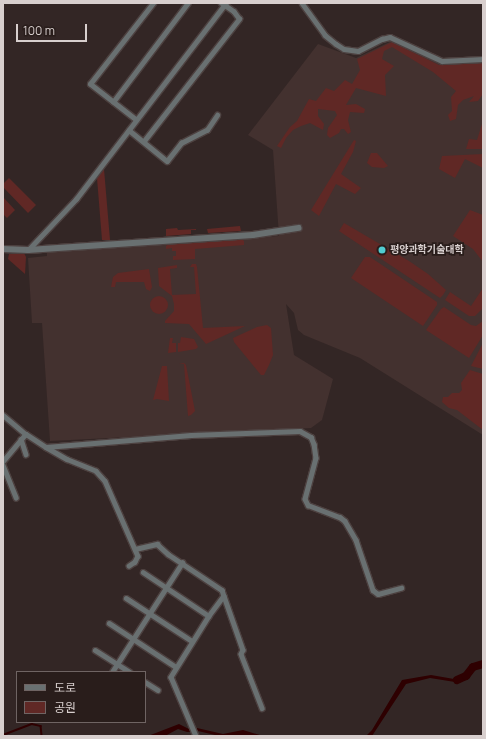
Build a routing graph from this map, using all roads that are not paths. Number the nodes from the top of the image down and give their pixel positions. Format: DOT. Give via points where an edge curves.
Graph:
graph roads {
  1 [pos="153,3"];
  2 [pos="188,3"];
  3 [pos="302,3"];
  4 [pos="224,4"];
  5 [pos="483,59"];
  6 [pos="113,102"];
  7 [pos="217,114"];
  8 [pos="136,120"];
  9 [pos="129,130"];
  10 [pos="144,141"];
  11 [pos="298,228"];
  12 [pos="3,249"];
  13 [pos="28,250"];
  14 [pos="3,415"];
  15 [pos="26,434"];
  16 [pos="21,439"];
  17 [pos="46,447"];
  18 [pos="26,454"];
  19 [pos="3,461"];
  20 [pos="3,465"];
  21 [pos="16,498"];
  22 [pos="135,548"];
  23 [pos="182,563"];
  24 [pos="129,566"];
  25 [pos="143,572"];
  26 [pos="166,588"];
  27 [pos="401,588"];
  28 [pos="224,596"];
  29 [pos="126,598"];
  30 [pos="149,613"];
  31 [pos="209,616"];
  32 [pos="109,623"];
  33 [pos="134,638"];
  34 [pos="192,641"];
  35 [pos="95,650"];
  36 [pos="117,664"];
  37 [pos="176,667"];
  38 [pos="113,671"];
  39 [pos="128,671"];
  40 [pos="146,683"];
  41 [pos="158,690"];
  42 [pos="262,708"];
  43 [pos="194,732"];
  1 -- 6 [label="street" via="90,84"];
  2 -- 6 [label="street"];
  3 -- 5 [label="street" via="325,35 349,50 358,51 390,37 442,61"];
  4 -- 8 [label="street"];
  4 -- 10 [label="street" via="239,19"];
  6 -- 8 [label="street"];
  7 -- 10 [label="street" via="207,130 182,143 167,161"];
  8 -- 9 [label="street"];
  9 -- 10 [label="street"];
  9 -- 13 [label="street" via="76,199"];
  11 -- 13 [label="street" via="253,235"];
  12 -- 13 [label="street"];
  14 -- 15 [label="street"];
  15 -- 16 [label="street"];
  15 -- 17 [label="street"];
  16 -- 18 [label="street"];
  16 -- 19 [label="street"];
  17 -- 22 [label="street" via="92,469 105,481"];
  17 -- 27 [label="street" via="191,435 300,431 311,437 316,458 305,499 308,505 340,517 345,522 356,540 373,590 378,594"];
  20 -- 21 [label="street"];
  22 -- 23 [label="street" via="157,544"];
  22 -- 24 [label="street" via="138,556"];
  23 -- 26 [label="street"];
  23 -- 28 [label="street" via="222,590"];
  25 -- 26 [label="street"];
  26 -- 30 [label="street"];
  26 -- 31 [label="street"];
  28 -- 31 [label="street"];
  28 -- 42 [label="street" via="243,650 241,654"];
  29 -- 30 [label="street"];
  30 -- 33 [label="street"];
  30 -- 34 [label="street"];
  31 -- 34 [label="street"];
  32 -- 33 [label="street"];
  33 -- 36 [label="street"];
  33 -- 37 [label="street"];
  34 -- 37 [label="street"];
  35 -- 36 [label="street"];
  36 -- 38 [label="street"];
  36 -- 39 [label="street"];
  37 -- 43 [label="street" via="171,677"];
  40 -- 41 [label="street"];
}
